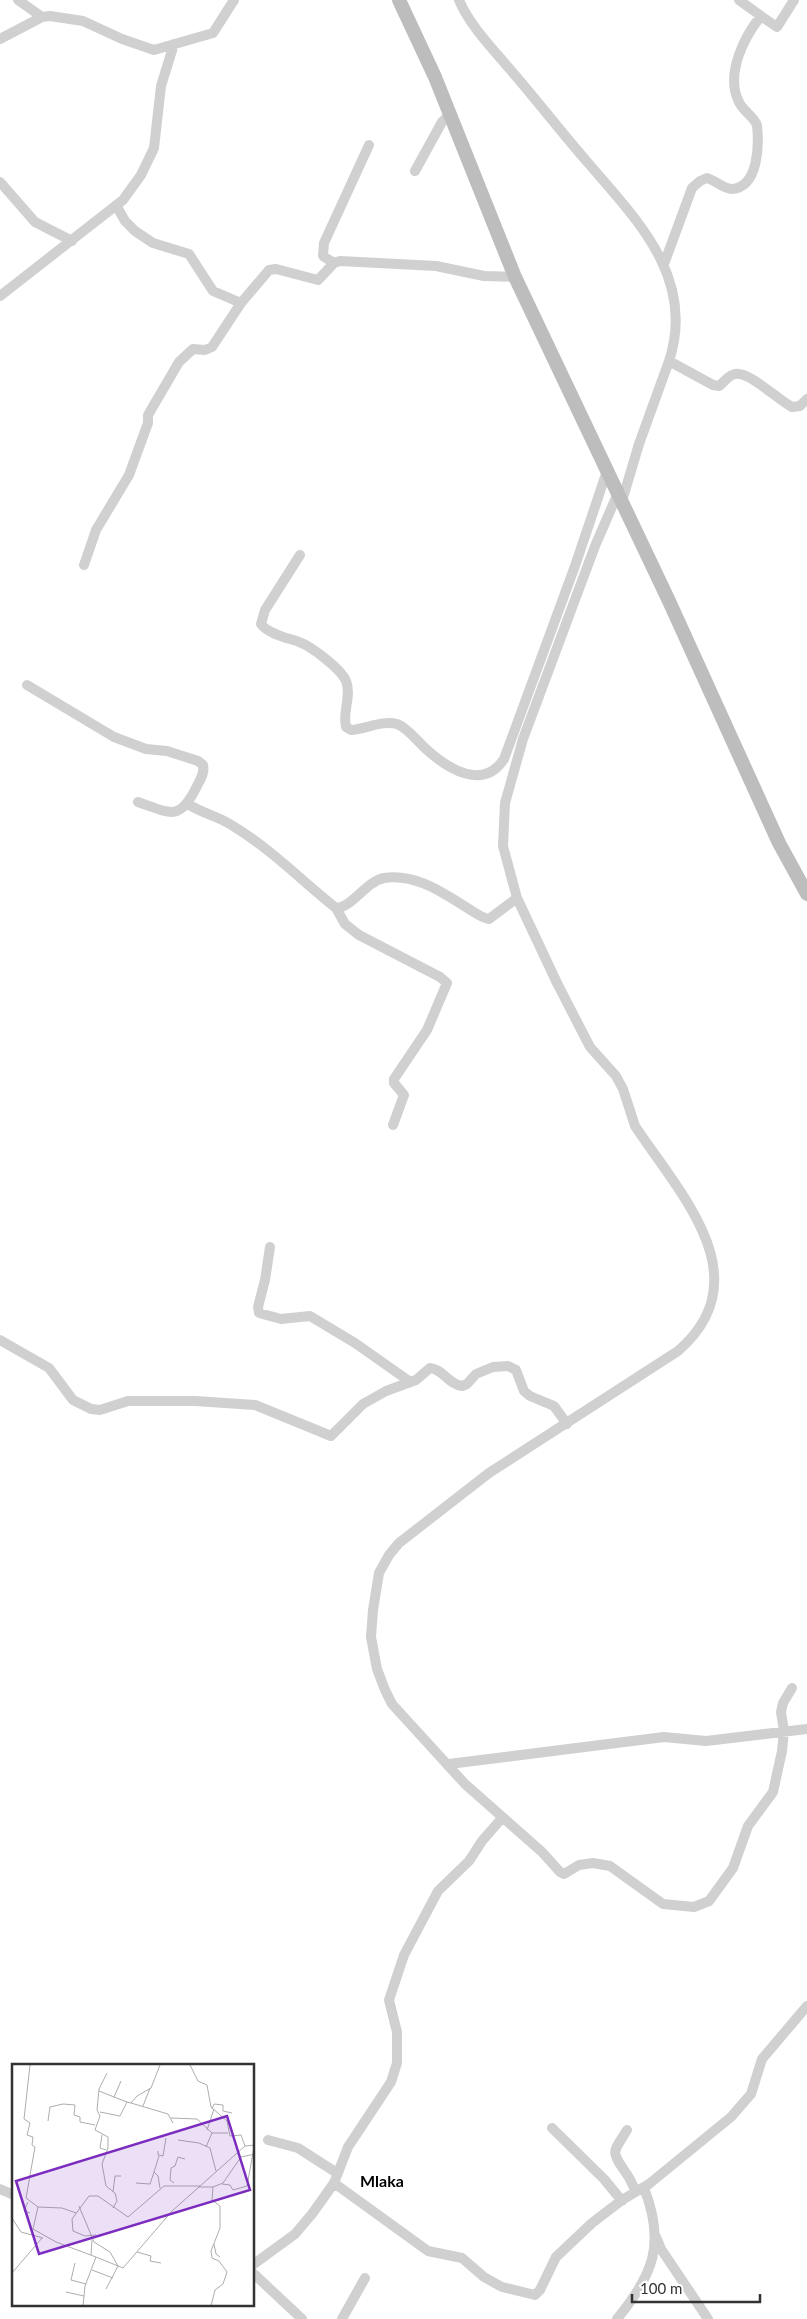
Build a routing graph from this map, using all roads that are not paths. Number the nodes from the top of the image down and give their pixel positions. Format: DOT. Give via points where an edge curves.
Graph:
graph roads {
  1 [pos="18,0"];
  2 [pos="234,0"];
  3 [pos="399,0"];
  4 [pos="458,0"];
  5 [pos="739,0"];
  6 [pos="794,0"];
  7 [pos="761,16"];
  8 [pos="42,17"];
  9 [pos="0,39"];
  10 [pos="174,44"];
  11 [pos="449,115"];
  12 [pos="369,145"];
  13 [pos="415,171"];
  14 [pos="0,182"];
  15 [pos="116,205"];
  16 [pos="72,241"];
  17 [pos="334,263"];
  18 [pos="664,264"];
  19 [pos="515,277"];
  20 [pos="0,296"];
  21 [pos="241,303"];
  22 [pos="669,361"];
  23 [pos="807,399"];
  24 [pos="615,487"];
  25 [pos="300,555"];
  26 [pos="84,565"];
  27 [pos="27,685"];
  28 [pos="138,802"];
  29 [pos="188,804"];
  30 [pos="807,894"];
  31 [pos="515,899"];
  32 [pos="336,908"];
  33 [pos="393,1125"];
  34 [pos="270,1247"];
  35 [pos="0,1340"];
  36 [pos="409,1381"];
  37 [pos="564,1420"];
  38 [pos="792,1688"];
  39 [pos="782,1721"];
  40 [pos="807,1729"];
  41 [pos="449,1764"];
  42 [pos="501,1820"];
  43 [pos="807,2006"];
  44 [pos="552,2128"];
  45 [pos="627,2130"];
  46 [pos="268,2140"];
  47 [pos="335,2178"];
  48 [pos="0,2189"];
  49 [pos="638,2190"];
  50 [pos="12,2194"];
  51 [pos="622,2200"];
  52 [pos="655,2236"];
  53 [pos="255,2263"];
  54 [pos="255,2275"];
  55 [pos="365,2278"];
  56 [pos="302,2319"];
  57 [pos="342,2319"];
  58 [pos="617,2319"];
  59 [pos="708,2319"];
  1 -- 8 [label="street"];
  2 -- 10 [label="street" via="213,33"];
  3 -- 11 [label="street"];
  4 -- 18 [label="street" via="498,54 633,216 656,247"];
  5 -- 7 [label="street"];
  6 -- 7 [label="street" via="777,27"];
  7 -- 18 [label="street" via="742,46 734,83 738,102 757,125 755,168 737,187 728,188 707,178 694,185"];
  8 -- 9 [label="street"];
  8 -- 10 [label="street" via="83,21 154,50"];
  10 -- 15 [label="street" via="161,86 154,148 141,175"];
  11 -- 13 [label="street"];
  11 -- 19 [label="street"];
  12 -- 17 [label="street" via="324,243 323,256"];
  14 -- 16 [label="street" via="35,222"];
  15 -- 16 [label="street"];
  15 -- 21 [label="street" via="135,231 153,243 189,254 213,291"];
  16 -- 20 [label="street"];
  17 -- 19 [label="street" via="436,266 484,276"];
  17 -- 21 [label="street" via="318,280 269,270"];
  18 -- 22 [label="street" via="676,315"];
  19 -- 24 [label="street"];
  21 -- 26 [label="street" via="212,347 187,353 154,403 129,475 96,530"];
  22 -- 23 [label="street" via="713,385 719,386 731,375 748,377 792,407 800,406"];
  22 -- 24 [label="street" via="639,444"];
  24 -- 25 [label="street" via="578,558 504,759 489,774 467,774 453,769 396,724 351,730 346,727 344,717 348,695 344,678 307,646 261,624 265,610"];
  24 -- 30 [label="street" via="776,835"];
  24 -- 31 [label="street" via="509,784 502,846"];
  27 -- 29 [label="street" via="114,736 146,749 167,751 201,762 204,770"];
  28 -- 29 [label="street" via="174,813"];
  29 -- 32 [label="street" via="235,827 273,854"];
  31 -- 32 [label="street" via="492,919 486,919 428,884 398,878 375,881 345,905"];
  31 -- 37 [label="street" via="590,1047 616,1076 635,1126 706,1236 714,1265 711,1304 694,1337 678,1351"];
  32 -- 33 [label="street" via="345,924 359,936 447,983 424,1036 394,1079 404,1095"];
  34 -- 36 [label="street" via="259,1313 290,1319 310,1316"];
  35 -- 36 [label="street" via="49,1368 74,1400 91,1409 100,1410 128,1401 256,1405 328,1436 334,1435 363,1404"];
  36 -- 37 [label="street" via="434,1368 462,1386 483,1371 508,1366 516,1370 524,1391 554,1406"];
  37 -- 41 [label="street" via="399,1543 380,1573 371,1637 376,1669 392,1704"];
  38 -- 39 [label="street" via="783,1703"];
  39 -- 40 [label="street"];
  39 -- 41 [label="street" via="706,1741 664,1737"];
  39 -- 42 [label="street" via="782,1751 770,1799 748,1826 733,1868 709,1901 694,1907 663,1904 610,1866 583,1863 564,1874"];
  41 -- 42 [label="street"];
  42 -- 47 [label="street" via="469,1861 438,1891 406,1950 389,2000 397,2032 397,2063 390,2082 348,2147"];
  43 -- 49 [label="street" via="762,2059 755,2086 743,2105 714,2132"];
  44 -- 51 [label="street"];
  45 -- 49 [label="street" via="614,2151 615,2157"];
  46 -- 47 [label="street" via="301,2150"];
  47 -- 51 [label="street" via="424,2248 436,2254 462,2258 502,2287 533,2295 540,2290 556,2257"];
  47 -- 53 [label="street" via="296,2234"];
  48 -- 50 [label="street"];
  49 -- 51 [label="street"];
  49 -- 52 [label="street"];
  52 -- 58 [label="street" via="652,2262 644,2283"];
  52 -- 59 [label="street"];
  54 -- 56 [label="street"];
  55 -- 57 [label="street"];
}
